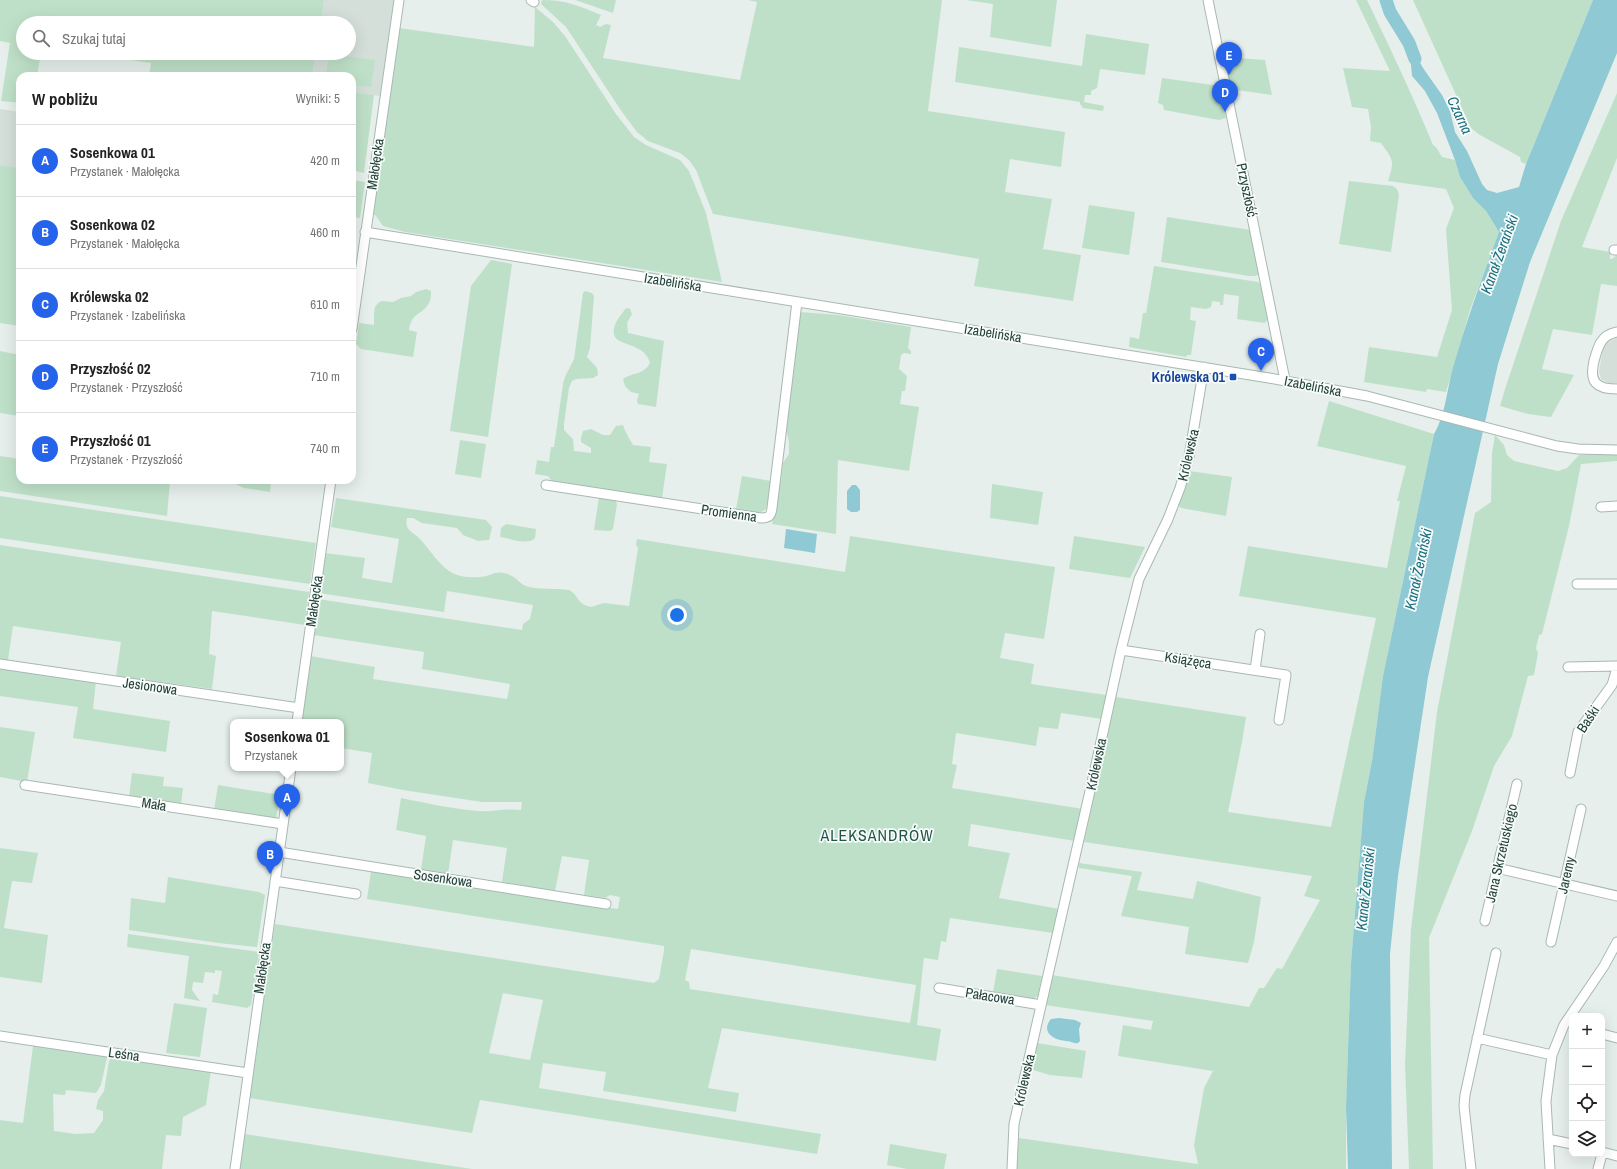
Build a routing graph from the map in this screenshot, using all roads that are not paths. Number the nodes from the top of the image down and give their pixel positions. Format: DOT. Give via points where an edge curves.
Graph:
graph roads {
  1 [pos="399,0"];
  2 [pos="1208,0"];
  3 [pos="365,232"];
  4 [pos="356,299"];
  5 [pos="797,302"];
  6 [pos="1617,332"];
  7 [pos="1204,367"];
  8 [pos="1285,380"];
  9 [pos="1617,389"];
  10 [pos="1617,450"];
  11 [pos="330,484"];
  12 [pos="546,485"];
  13 [pos="1617,506"];
  14 [pos="1601,507"];
  15 [pos="1577,584"];
  16 [pos="1617,584"];
  17 [pos="1260,634"];
  18 [pos="1121,650"];
  19 [pos="0,664"];
  20 [pos="1568,667"];
  21 [pos="1617,667"];
  22 [pos="1255,670"];
  23 [pos="299,708"];
  24 [pos="297,719"];
  25 [pos="1279,720"];
  26 [pos="291,771"];
  27 [pos="1570,774"];
  28 [pos="1517,784"];
  29 [pos="24,785"];
  30 [pos="1581,809"];
  31 [pos="283,824"];
  32 [pos="279,852"];
  33 [pos="1497,868"];
  34 [pos="275,881"];
  35 [pos="1564,884"];
  36 [pos="356,894"];
  37 [pos="1617,896"];
  38 [pos="606,904"];
  39 [pos="1485,921"];
  40 [pos="1550,942"];
  41 [pos="1617,942"];
  42 [pos="1496,953"];
  43 [pos="939,988"];
  44 [pos="1041,1005"];
  45 [pos="1568,1026"];
  46 [pos="1605,1035"];
  47 [pos="0,1036"];
  48 [pos="1477,1038"];
  49 [pos="1617,1038"];
  50 [pos="1552,1055"];
  51 [pos="248,1073"];
  52 [pos="1548,1139"];
  53 [pos="1569,1143"];
  54 [pos="1605,1154"];
  55 [pos="1617,1156"];
  56 [pos="1601,1157"];
  57 [pos="235,1169"];
  58 [pos="1012,1169"];
  59 [pos="1471,1169"];
  60 [pos="1550,1169"];
  61 [pos="1598,1169"];
  1 -- 3 [label="street, Małołęcka"];
  2 -- 8 [label="street, Przyszłość"];
  3 -- 4 [label="street, Małołęcka"];
  3 -- 5 [label="street, Izabelińska"];
  5 -- 7 [label="street, Izabelińska"];
  5 -- 12 [label="street, Promienna" via="769,517 761,518"];
  6 -- 9 [label="street" via="1605,336 1597,347 1592,375 1597,385"];
  7 -- 8 [label="street, Izabelińska"];
  7 -- 18 [label="street, Królewska" via="1188,461 1168,519 1139,578"];
  8 -- 10 [label="street, Izabelińska" via="1425,410 1557,446"];
  11 -- 23 [label="street, Małołęcka"];
  13 -- 14 [label="street"];
  15 -- 16 [label="street"];
  17 -- 22 [label="street"];
  18 -- 22 [label="street, Książęca"];
  18 -- 44 [label="street, Królewska"];
  19 -- 23 [label="street, Jesionowa"];
  20 -- 21 [label="street"];
  21 -- 27 [label="street, Baśki" via="1612,685 1578,732"];
  22 -- 25 [label="street, Książęca" via="1286,675"];
  23 -- 24 [label="street, Małołęcka"];
  26 -- 31 [label="street, Małołęcka"];
  28 -- 33 [label="street, Jana Skrzetuskiego"];
  29 -- 31 [label="street, Mała"];
  30 -- 35 [label="street, Jaremy"];
  31 -- 32 [label="street, Małołęcka"];
  32 -- 34 [label="street, Małołęcka"];
  32 -- 38 [label="street, Sosenkowa"];
  33 -- 35 [label="street"];
  33 -- 39 [label="street, Jana Skrzetuskiego"];
  34 -- 36 [label="street"];
  34 -- 51 [label="street, Małołęcka"];
  35 -- 37 [label="street"];
  35 -- 40 [label="street, Jaremy"];
  41 -- 45 [label="street"];
  42 -- 48 [label="street"];
  43 -- 44 [label="street, Pałacowa"];
  44 -- 58 [label="street, Królewska" via="1014,1124"];
  45 -- 50 [label="street"];
  46 -- 49 [label="street"];
  47 -- 51 [label="street, Leśna"];
  48 -- 50 [label="street"];
  48 -- 59 [label="street" via="1464,1106"];
  50 -- 52 [label="street" via="1546,1101"];
  51 -- 57 [label="street, Małołęcka"];
  52 -- 53 [label="street"];
  52 -- 60 [label="street"];
  54 -- 55 [label="street"];
  56 -- 61 [label="street"];
}
